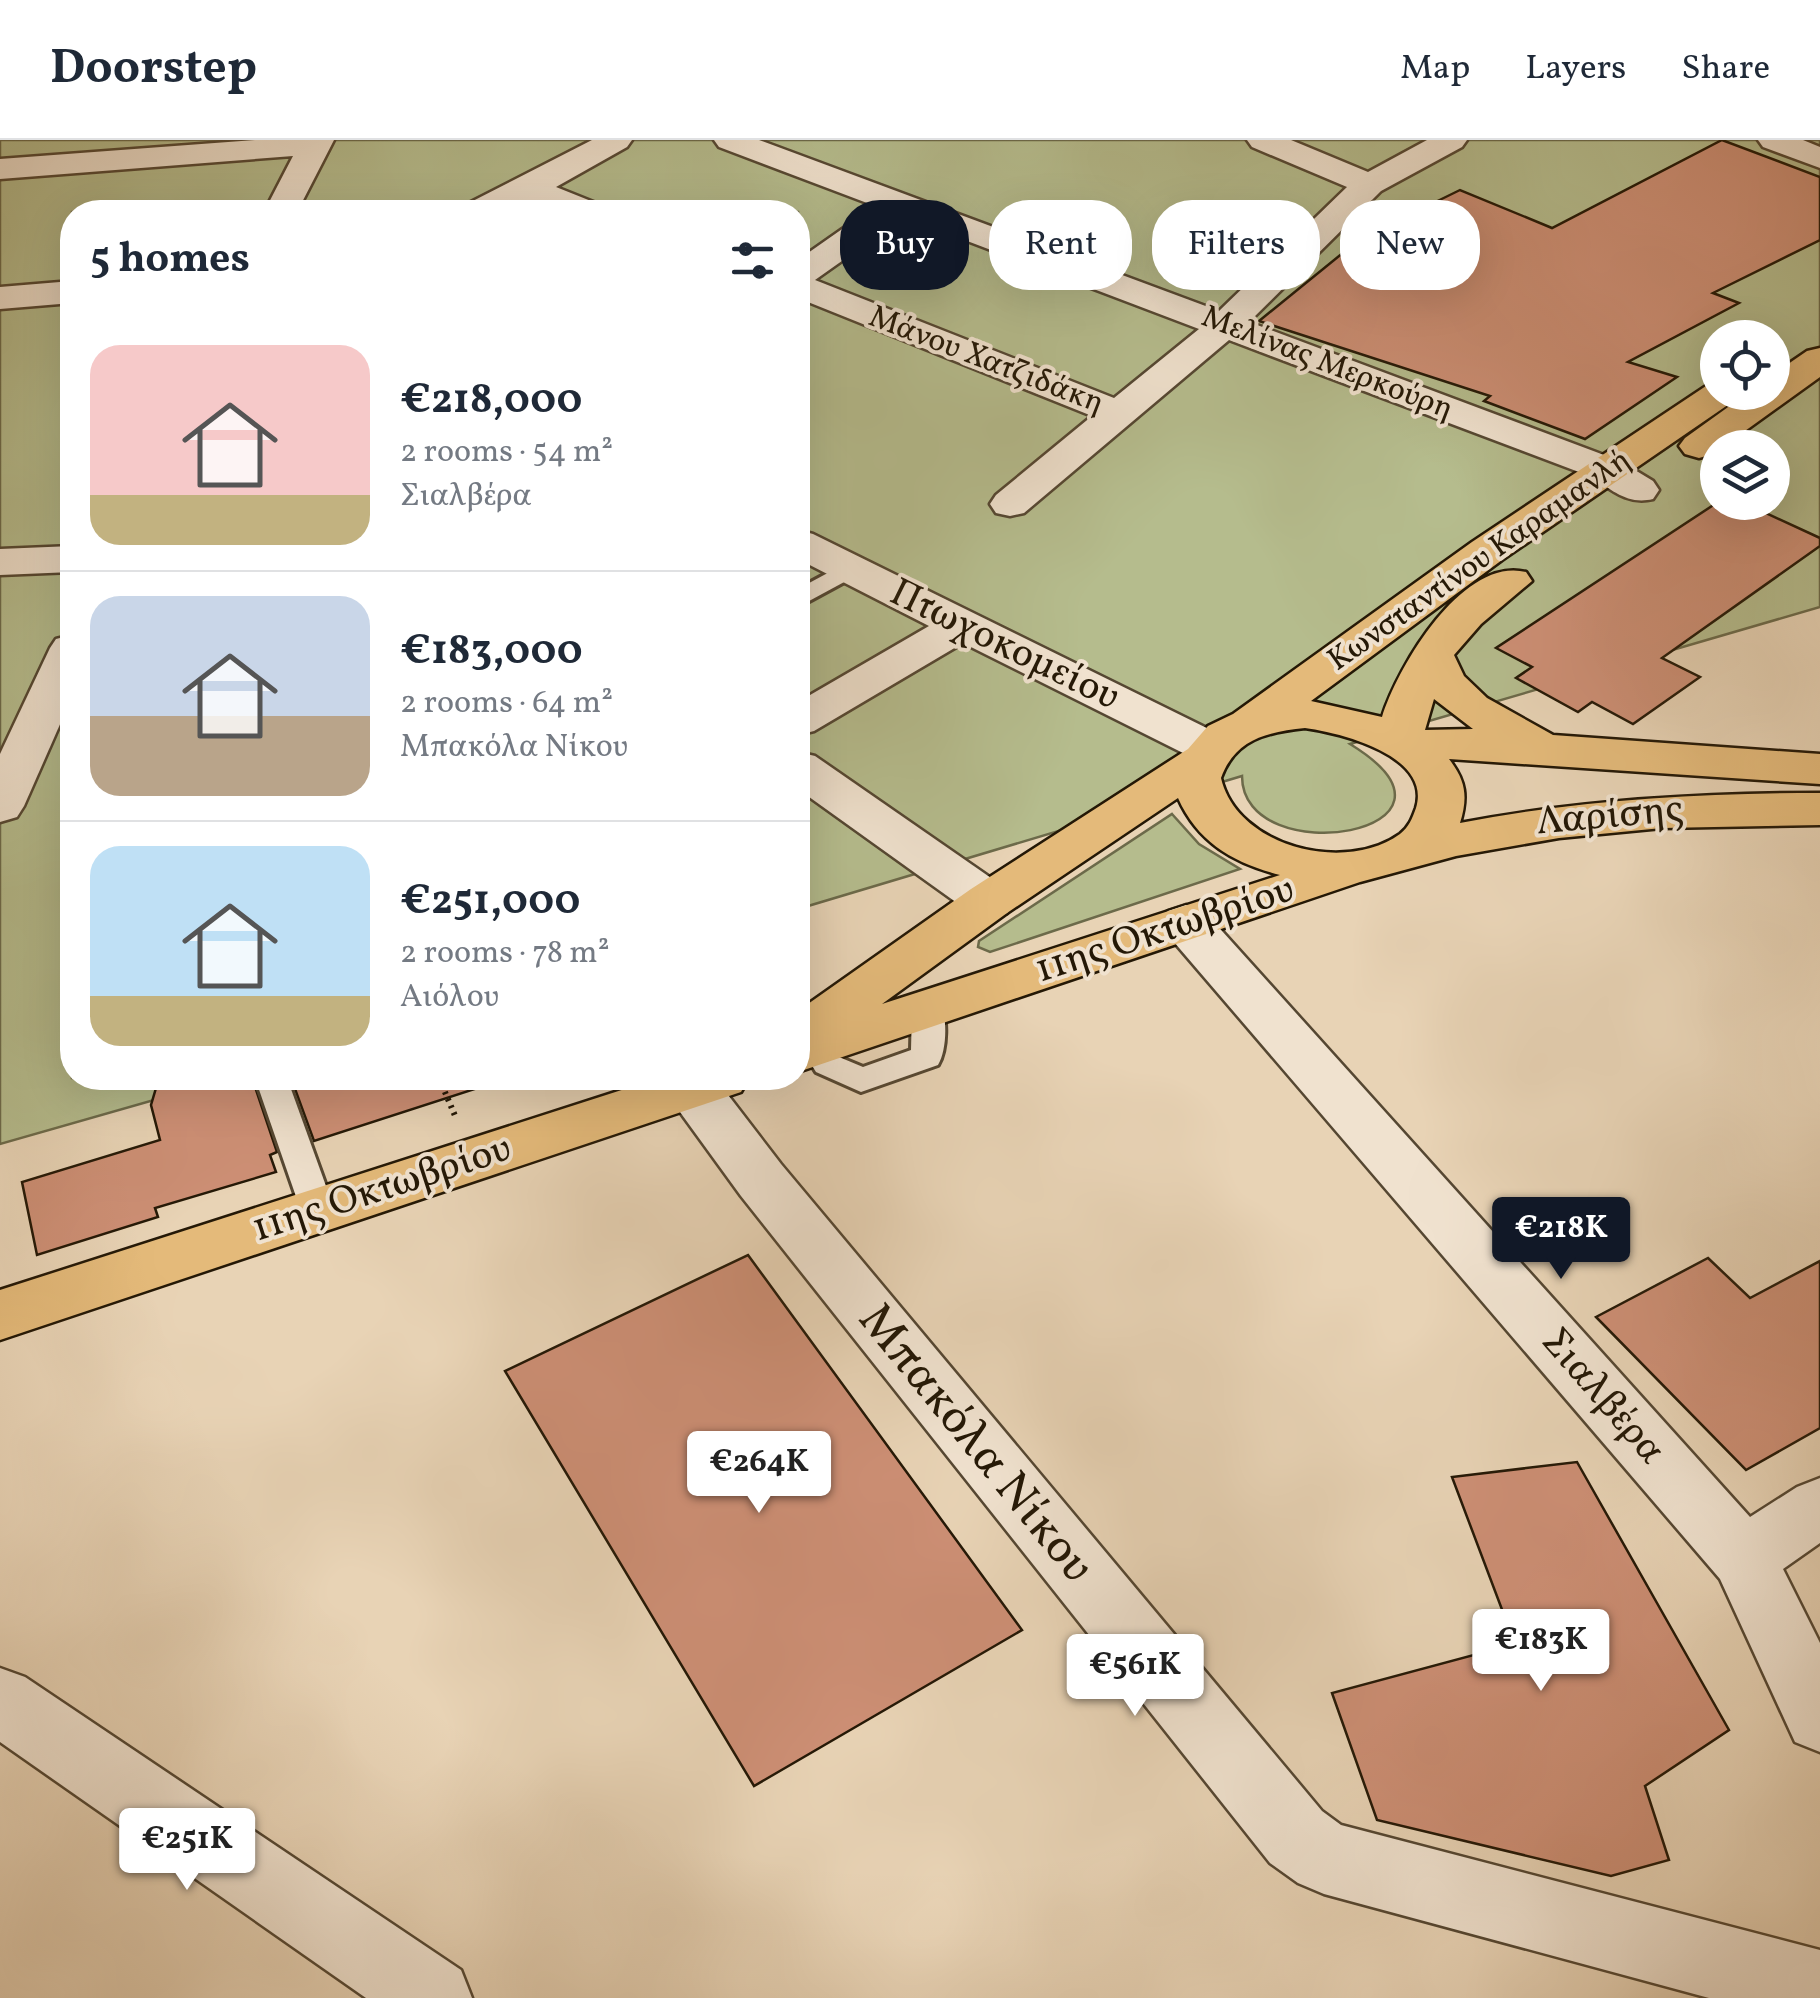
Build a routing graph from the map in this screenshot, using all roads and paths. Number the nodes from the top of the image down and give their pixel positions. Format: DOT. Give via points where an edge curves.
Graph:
graph roads {
  1 [pos="616,140"];
  2 [pos="730,140"];
  3 [pos="1263,140"];
  4 [pos="1452,140"];
  5 [pos="1774,140"];
  6 [pos="317,142"];
  7 [pos="1820,158"];
  8 [pos="0,169"];
  9 [pos="1369,184"];
  10 [pos="530,188"];
  11 [pos="288,200"];
  12 [pos="503,200"];
  13 [pos="560,200"];
  14 [pos="889,200"];
  15 [pos="969,230"];
  16 [pos="840,246"];
  17 [pos="810,268"];
  18 [pos="810,291"];
  19 [pos="60,293"];
  20 [pos="0,298"];
  21 [pos="1820,324"];
  22 [pos="1224,326"];
  23 [pos="1803,369"];
  24 [pos="1702,410"];
  25 [pos="1119,413"];
  26 [pos="1622,480"];
  27 [pos="1010,504"];
  28 [pos="810,549"];
  29 [pos="60,559"];
  30 [pos="0,562"];
  31 [pos="850,569"];
  32 [pos="810,591"];
  33 [pos="962,625"];
  34 [pos="1431,654"];
  35 [pos="60,674"];
  36 [pos="810,715"];
  37 [pos="1403,743"];
  38 [pos="1216,745"];
  39 [pos="1559,750"];
  40 [pos="1820,769"];
  41 [pos="810,791"];
  42 [pos="0,806"];
  43 [pos="1820,809"];
  44 [pos="1382,859"];
  45 [pos="989,901"];
  46 [pos="1186,923"];
  47 [pos="810,1050"];
  48 [pos="810,1051"];
  49 [pos="275,1090"];
  50 [pos="683,1090"];
  51 [pos="711,1090"];
  52 [pos="318,1212"];
  53 [pos="14,1317"];
  54 [pos="1820,1507"];
  55 [pos="1744,1558"];
  56 [pos="0,1701"];
  57 [pos="1820,1718"];
  58 [pos="1820,1989"];
  59 [pos="433,1998"];
  1 -- 10 [label="street"];
  2 -- 14 [label="street, Μελίνας Μερκούρη"];
  3 -- 9 [label="street"];
  4 -- 9 [label="street"];
  5 -- 7 [label="street"];
  6 -- 8 [label="street"];
  6 -- 11 [label="street"];
  9 -- 22 [label="street"];
  10 -- 12 [label="street"];
  10 -- 13 [label="street"];
  15 -- 22 [label="street, Μελίνας Μερκούρη"];
  16 -- 17 [label="street"];
  18 -- 25 [label="street, Μάνου Χατζιδάκη"];
  19 -- 20 [label="street"];
  21 -- 23 [label="main road, Κωνσταντίνου Καραμανλή"];
  22 -- 25 [label="street"];
  22 -- 26 [label="street, Μελίνας Μερκούρη"];
  23 -- 26 [label="main road, Κωνσταντίνου Καραμανλή"];
  24 -- 26 [label="main road, Κωνσταντίνου Καραμανλή"];
  25 -- 27 [label="street"];
  26 -- 34 [label="main road, Κωνσταντίνου Καραμανλή" via="1466,612"];
  26 -- 38 [label="main road, Κωνσταντίνου Καραμανλή"];
  28 -- 31 [label="street, Πτωχοκομείου"];
  29 -- 30 [label="street"];
  31 -- 32 [label="lane"];
  31 -- 33 [label="street, Πτωχοκομείου"];
  33 -- 36 [label="street"];
  33 -- 38 [label="street, Πτωχοκομείου"];
  34 -- 37 [label="main road, Κωνσταντίνου Καραμανλή"];
  34 -- 39 [label="main road" via="1441,680 1474,710"];
  35 -- 42 [label="street"];
  37 -- 38 [label="main road" via="1354,721 1305,714 1281,715"];
  37 -- 39 [label="main road, Λαρίσης"];
  37 -- 44 [label="main road" via="1435,776 1440,810 1434,826"];
  38 -- 44 [label="main road" via="1197,778 1209,814 1224,831 1302,865"];
  38 -- 45 [label="main road, 11ης Οκτωβρίου"];
  39 -- 40 [label="main road, Λαρίσης"];
  41 -- 45 [label="street"];
  43 -- 44 [label="main road, Λαρίσης" via="1552,820"];
  44 -- 46 [label="main road, 11ης Οκτωβρίου"];
  45 -- 47 [label="main road, 11ης Οκτωβρίου"];
  46 -- 48 [label="main road, 11ης Οκτωβρίου"];
  46 -- 55 [label="street, Σιαλβέρα"];
  49 -- 52 [label="lane"];
  50 -- 52 [label="main road, 11ης Οκτωβρίου"];
  51 -- 58 [label="street, Μπακόλα Νίκου" via="761,1180 1296,1837 1324,1858"];
  52 -- 53 [label="main road, 11ης Οκτωβρίου"];
  54 -- 55 [label="street"];
  55 -- 57 [label="street, Σιαλβέρα"];
  56 -- 59 [label="street"];
}
